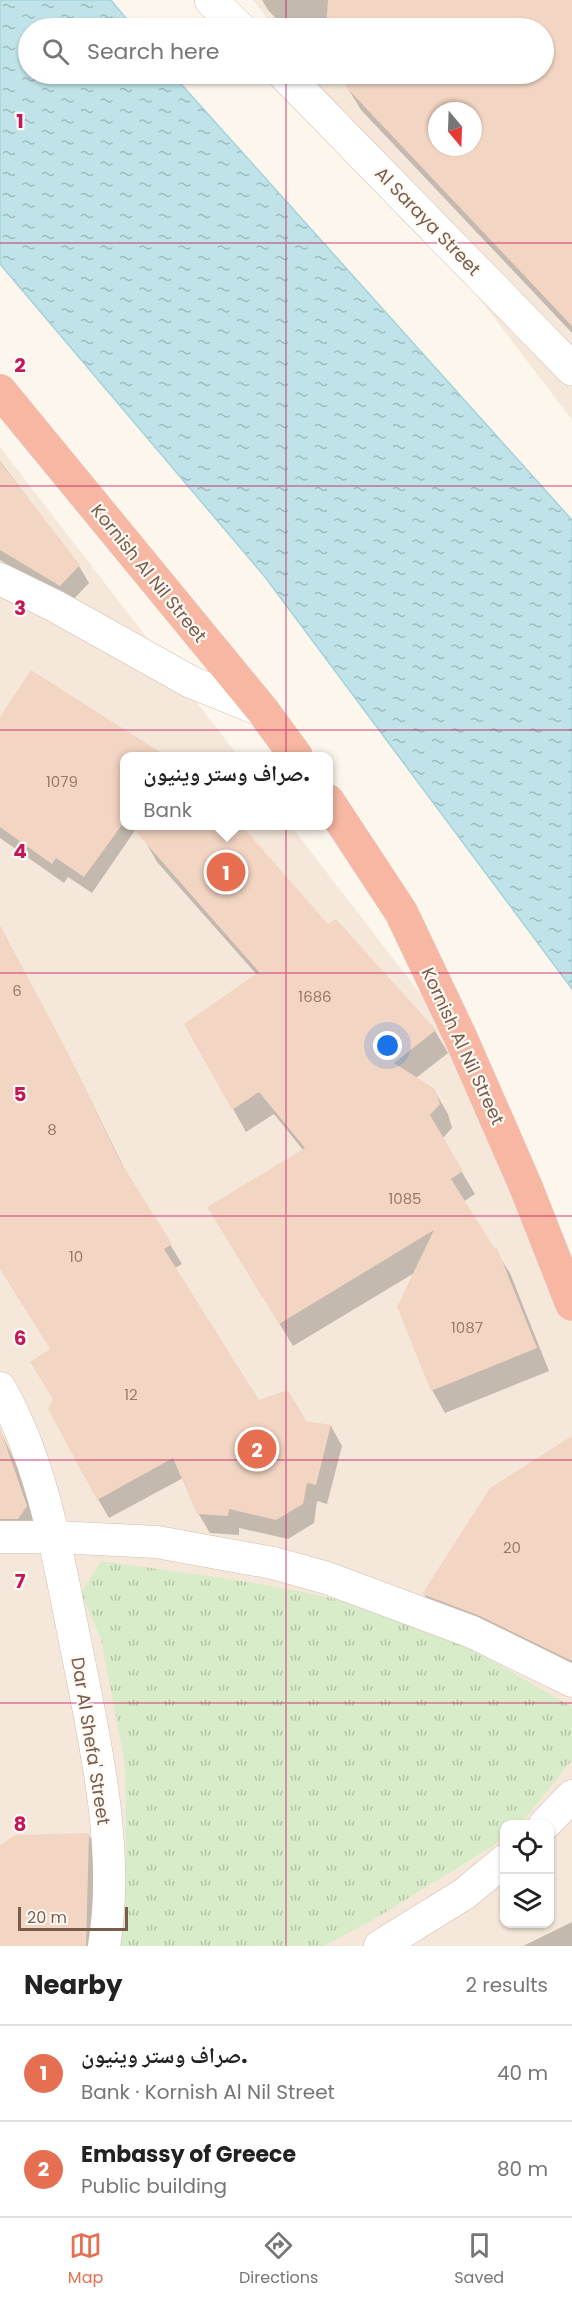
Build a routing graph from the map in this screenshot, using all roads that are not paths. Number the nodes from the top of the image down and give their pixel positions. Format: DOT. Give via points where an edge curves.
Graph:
graph roads {
  1 [pos="211,0"];
  2 [pos="229,18"];
  3 [pos="294,84"];
  4 [pos="572,369"];
  5 [pos="0,391"];
  6 [pos="0,579"];
  7 [pos="262,711"];
  8 [pos="293,752"];
  9 [pos="333,809"];
  10 [pos="572,1304"];
  11 [pos="0,1388"];
  12 [pos="0,1537"];
  13 [pos="55,1537"];
  14 [pos="572,1681"];
  15 [pos="572,1796"];
  16 [pos="549,1820"];
  17 [pos="500,1864"];
  18 [pos="104,1946"];
  19 [pos="380,1946"];
  1 -- 2 [label="main road"];
  3 -- 4 [label="main road, Al Saraya Street"];
  5 -- 7 [label="highway, Kornish Al Nil Street"];
  6 -- 7 [label="street" via="191,682"];
  7 -- 8 [label="highway, Kornish Al Nil Street"];
  9 -- 10 [label="highway, Kornish Al Nil Street" via="400,912 460,1036 522,1176"];
  11 -- 13 [label="street, Dar Al Shefa' Street" via="38,1475"];
  12 -- 13 [label="street"];
  13 -- 14 [label="street" via="158,1542 273,1563 327,1578 472,1632"];
  13 -- 18 [label="street, Dar Al Shefa' Street" via="101,1788 110,1864"];
  15 -- 16 [label="street"];
  17 -- 19 [label="street" via="464,1894"];
}
